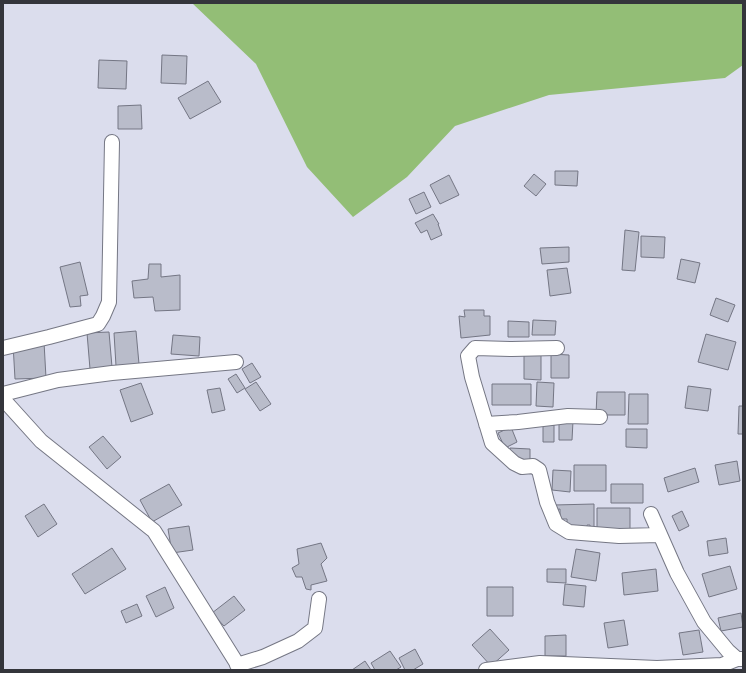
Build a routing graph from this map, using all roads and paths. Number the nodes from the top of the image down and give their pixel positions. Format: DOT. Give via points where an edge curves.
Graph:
graph roads {
  1 [pos="112,142"];
  2 [pos="3,348"];
  3 [pos="557,348"];
  4 [pos="236,362"];
  5 [pos="3,394"];
  6 [pos="3,399"];
  7 [pos="600,417"];
  8 [pos="486,424"];
  9 [pos="651,514"];
  10 [pos="660,535"];
  11 [pos="319,599"];
  12 [pos="740,659"];
  13 [pos="239,668"];
  14 [pos="486,670"];
  1 -- 2 [label="street" via="109,302 103,316 98,324"];
  3 -- 8 [label="street" via="475,348 468,356"];
  4 -- 5 [label="street" via="58,380"];
  6 -- 13 [label="street" via="41,441 154,531"];
  7 -- 8 [label="street" via="568,416"];
  8 -- 10 [label="street" via="492,443 514,463 522,468 533,466 539,470 556,524 569,532 620,536"];
  9 -- 10 [label="street"];
  10 -- 12 [label="street" via="704,622 728,651"];
  11 -- 13 [label="street" via="315,628 298,641"];
  12 -- 14 [label="street" via="722,665 657,668 540,663"];
}
